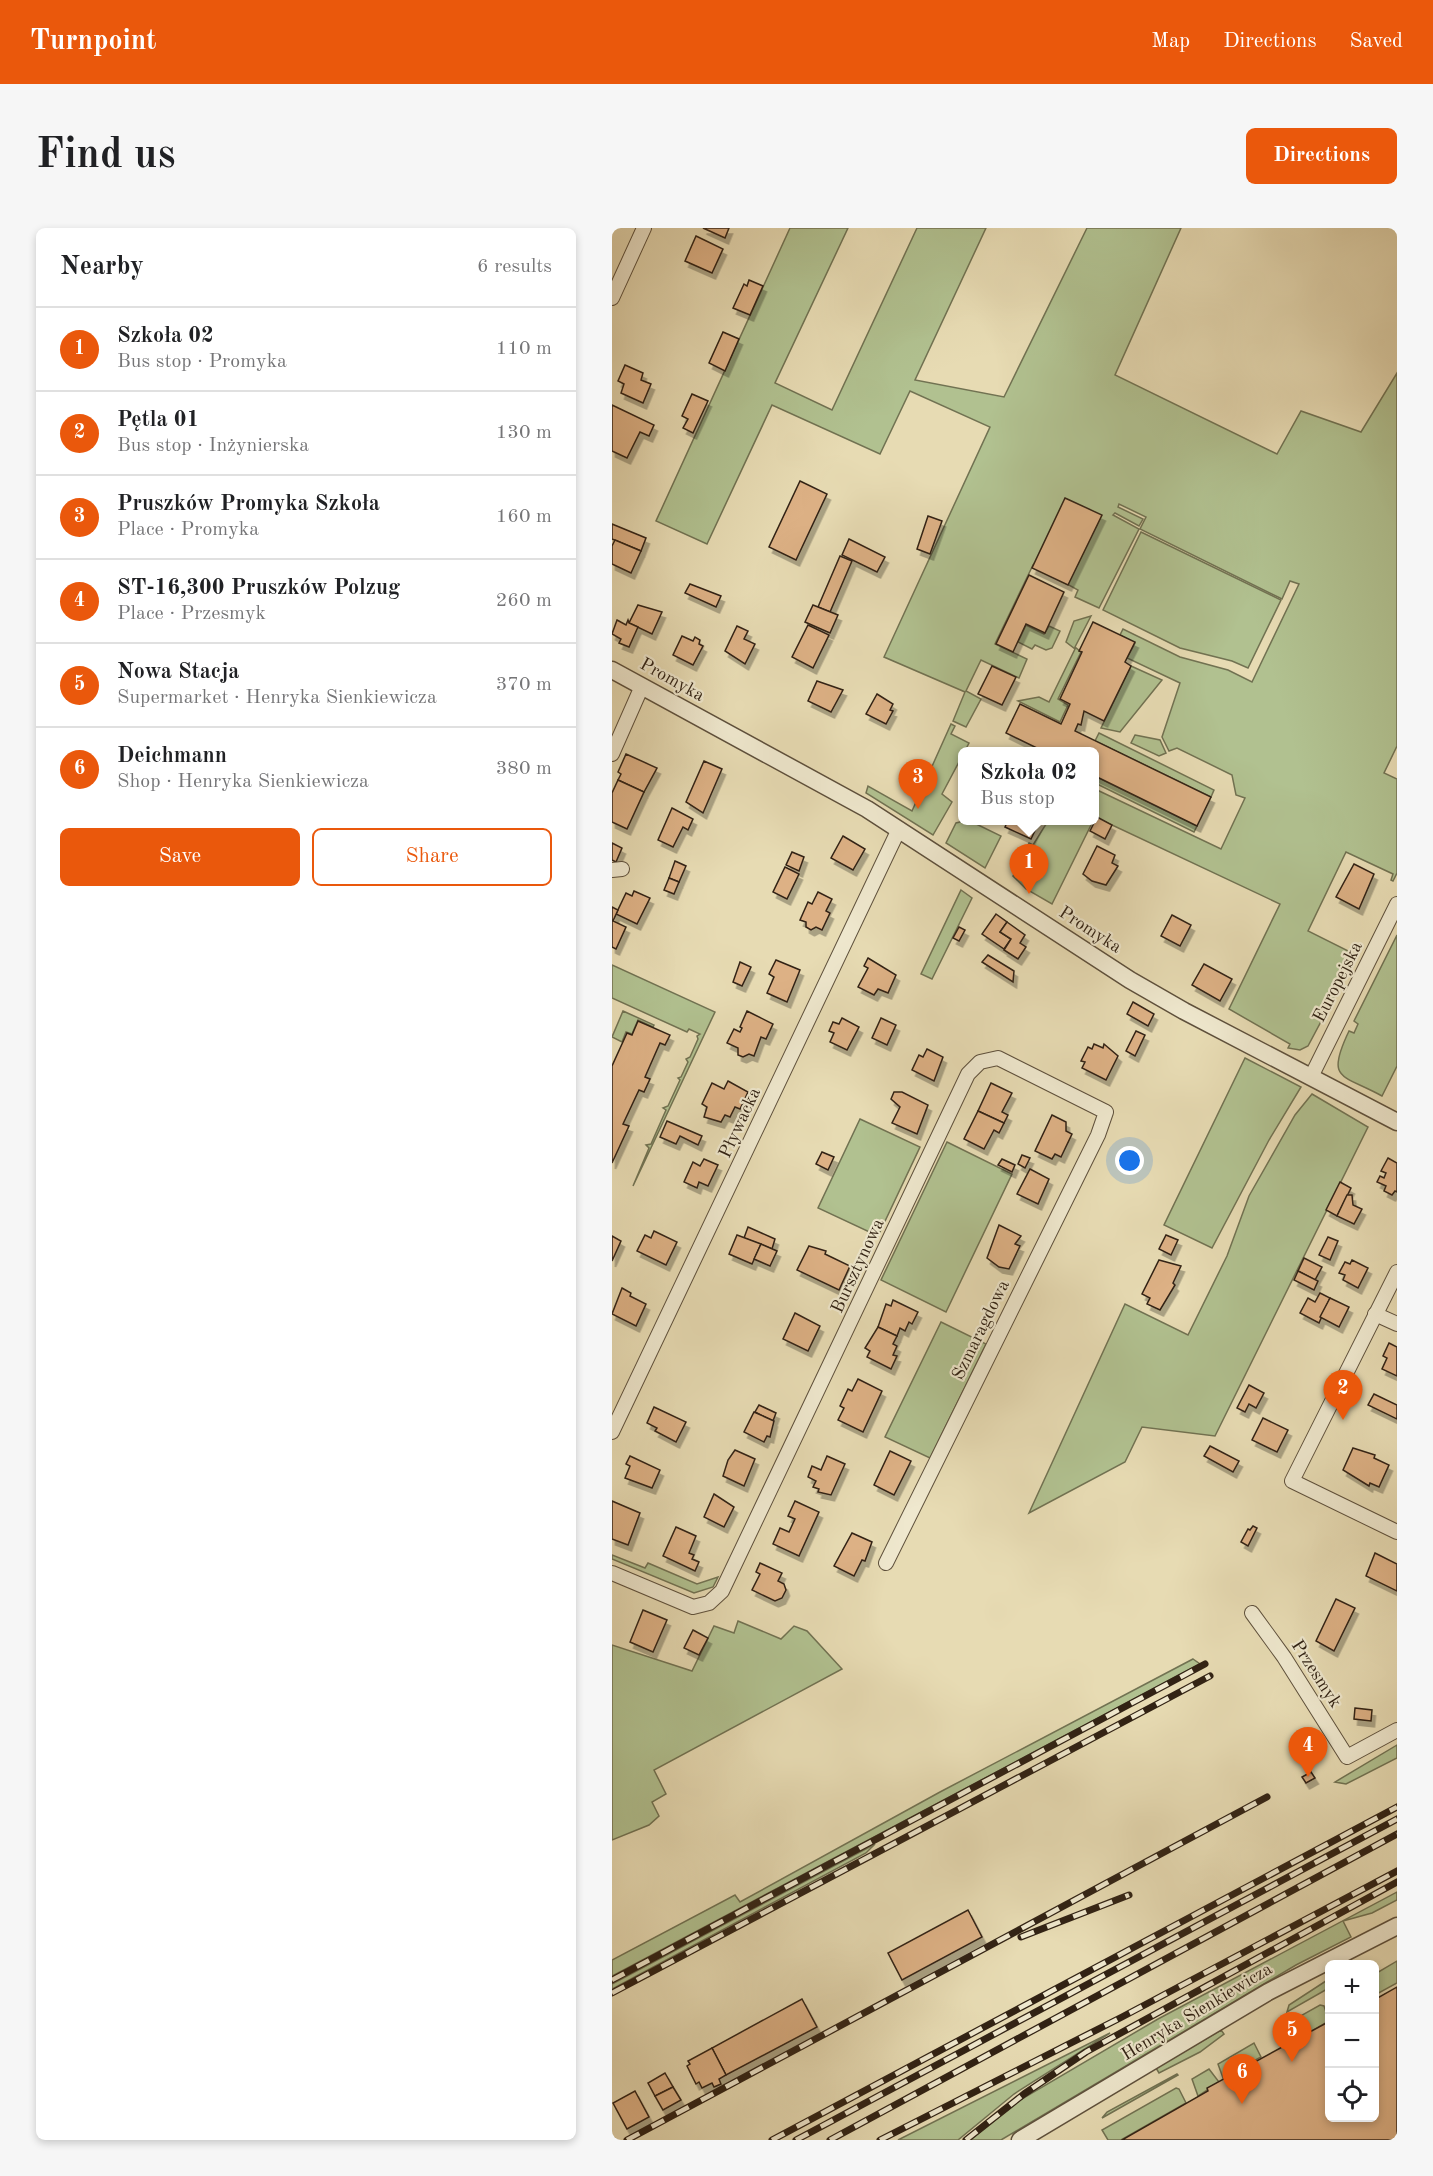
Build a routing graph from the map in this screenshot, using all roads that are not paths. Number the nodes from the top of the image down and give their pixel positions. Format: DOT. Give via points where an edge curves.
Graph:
graph roads {
  1 [pos="644,228"];
  2 [pos="612,298"];
  3 [pos="612,670"];
  4 [pos="642,686"];
  5 [pos="612,754"];
  6 [pos="899,829"];
  7 [pos="1397,904"];
  8 [pos="1311,1077"];
  9 [pos="1106,1112"];
  10 [pos="1397,1122"];
  11 [pos="1397,1272"];
  12 [pos="1376,1314"];
  13 [pos="1397,1324"];
  14 [pos="612,1432"];
  15 [pos="1397,1532"];
  16 [pos="886,1563"];
  17 [pos="612,1574"];
  18 [pos="1251,1613"];
  19 [pos="1397,1730"];
  20 [pos="1397,1926"];
  21 [pos="1020,2140"];
  1 -- 2 [label="street"];
  3 -- 4 [label="street, Promyka"];
  4 -- 5 [label="street"];
  4 -- 6 [label="street, Promyka"];
  6 -- 8 [label="street, Promyka" via="1130,980"];
  6 -- 14 [label="street, Pływacka"];
  7 -- 8 [label="street, Europejska"];
  8 -- 10 [label="street, Promyka"];
  9 -- 16 [label="street, Szmaragdowa"];
  9 -- 17 [label="street, Bursztynowa" via="998,1059 973,1067 717,1598 702,1606 686,1605"];
  11 -- 12 [label="street"];
  12 -- 13 [label="street"];
  12 -- 15 [label="street" via="1292,1481"];
  18 -- 19 [label="street, Przesmyk" via="1284,1657 1347,1757"];
  20 -- 21 [label="street, Henryka Sienkiewicza" via="1268,1992"];
}
